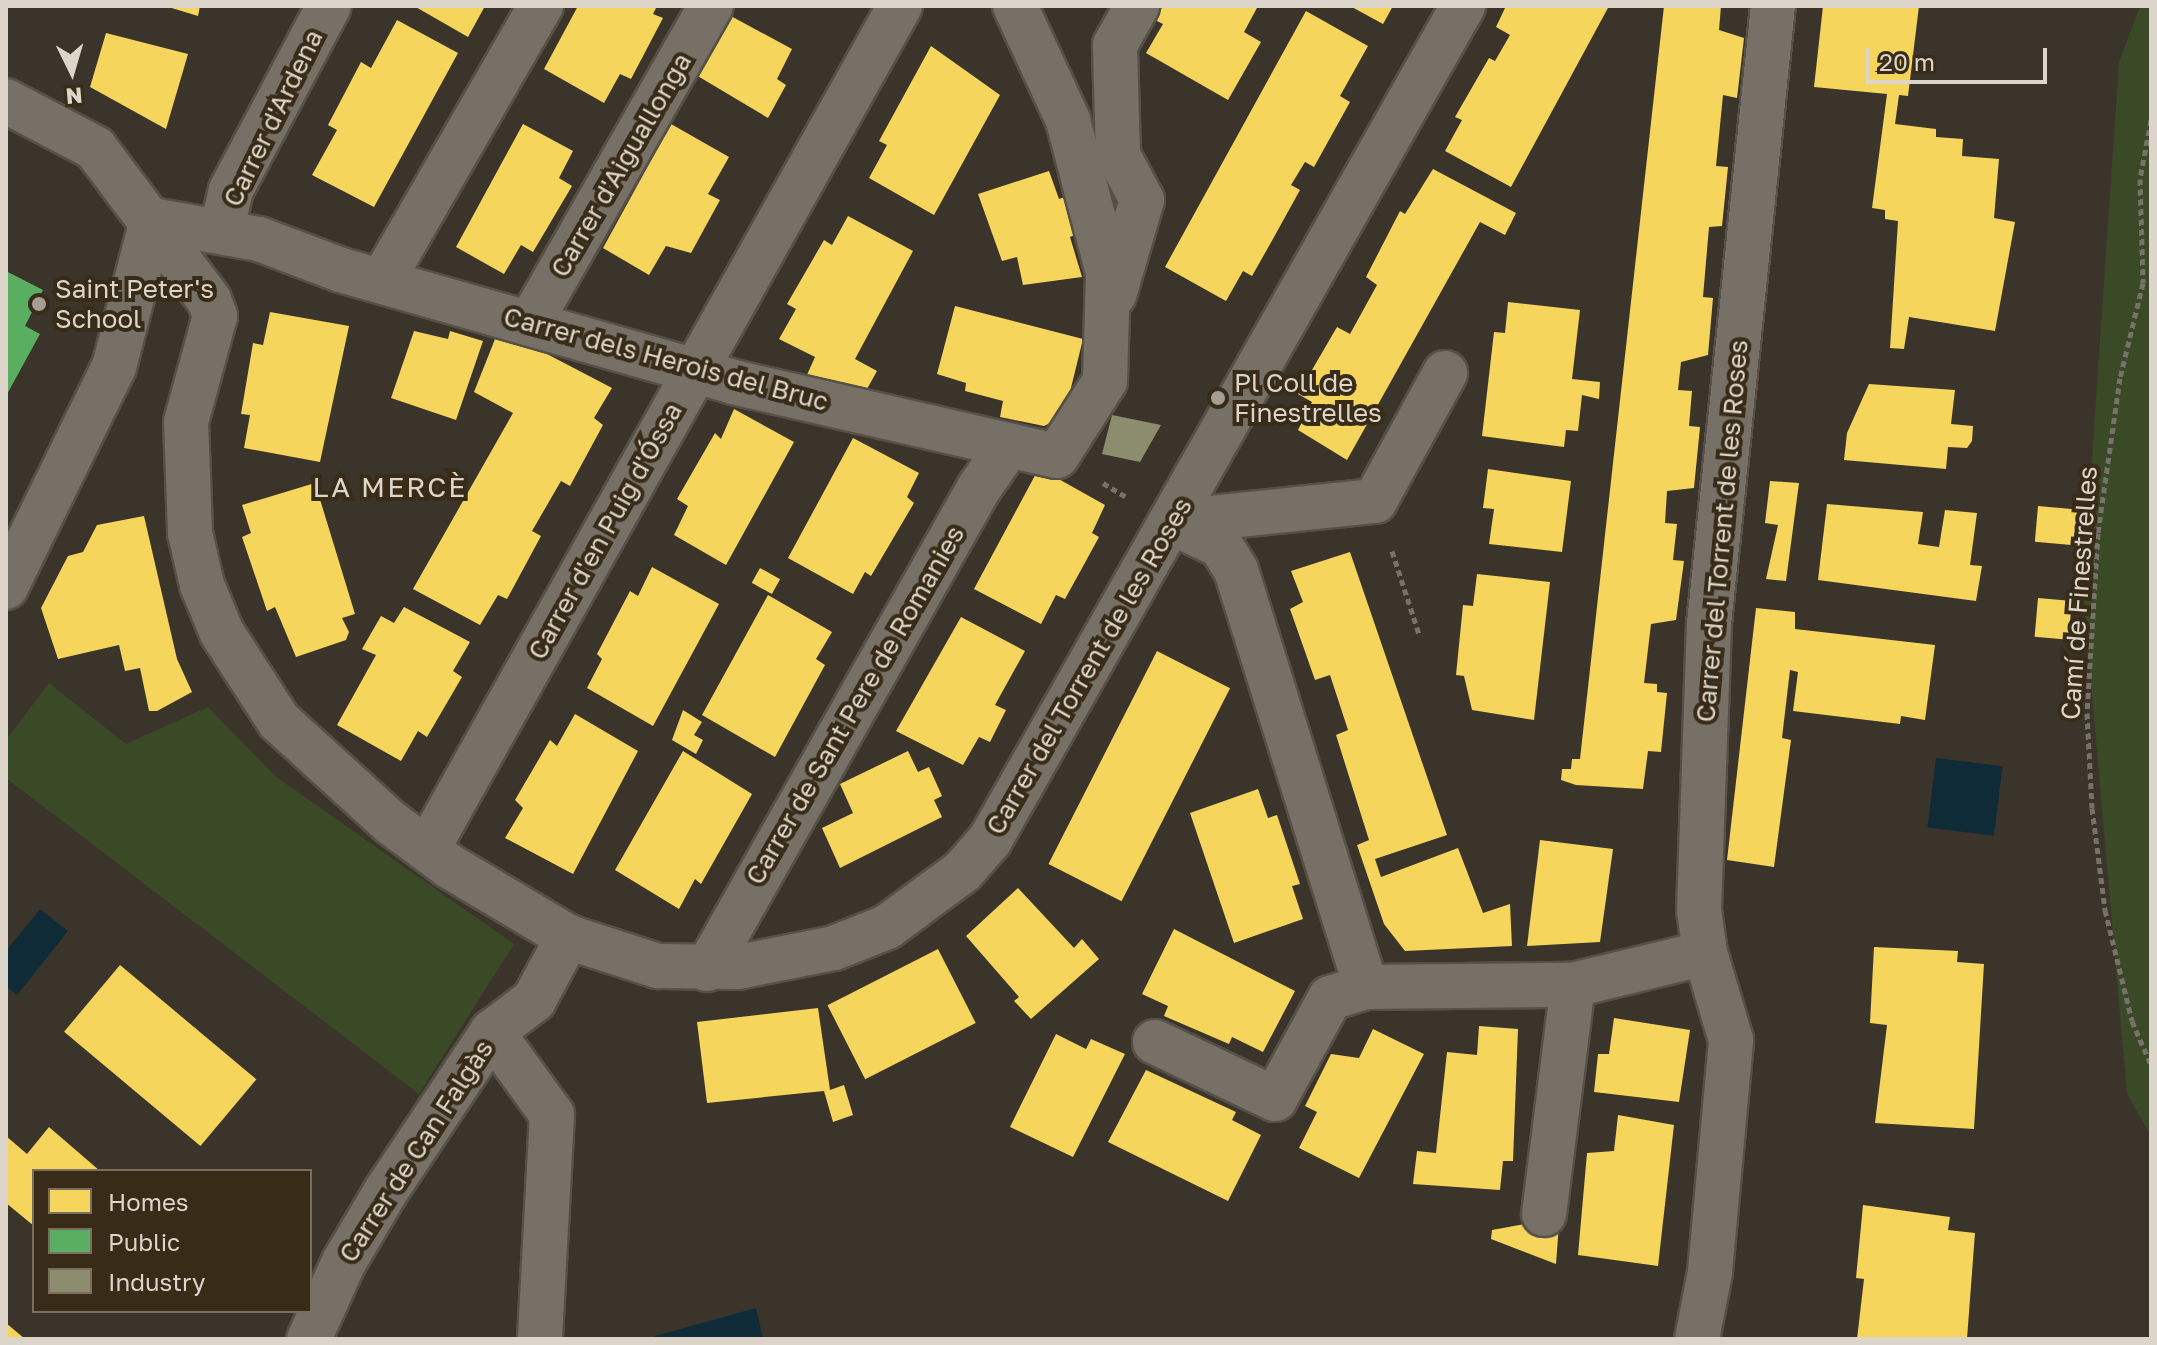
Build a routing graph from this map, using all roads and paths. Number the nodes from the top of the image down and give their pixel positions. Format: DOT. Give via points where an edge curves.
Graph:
graph roads {
  1 [pos="329,6"];
  2 [pos="541,6"];
  3 [pos="711,6"];
  4 [pos="900,6"];
  5 [pos="1015,6"];
  6 [pos="1137,6"];
  7 [pos="1463,6"];
  8 [pos="1773,6"];
  9 [pos="6,101"];
  10 [pos="2151,120"];
  11 [pos="152,220"];
  12 [pos="221,232"];
  13 [pos="382,281"];
  14 [pos="1107,318"];
  15 [pos="530,323"];
  16 [pos="695,371"];
  17 [pos="1445,373"];
  18 [pos="1009,445"];
  19 [pos="1057,456"];
  20 [pos="1375,501"];
  21 [pos="1171,522"];
  22 [pos="6,587"];
  23 [pos="1420,637"];
  24 [pos="428,848"];
  25 [pos="568,937"];
  26 [pos="1705,953"];
  27 [pos="707,969"];
  28 [pos="1573,985"];
  29 [pos="1366,987"];
  30 [pos="492,1032"];
  31 [pos="1155,1042"];
  32 [pos="2151,1065"];
  33 [pos="1544,1214"];
  34 [pos="309,1339"];
  35 [pos="540,1339"];
  36 [pos="1697,1339"];
  1 -- 12 [label="street, Carrer d'Ardena" via="231,190"];
  2 -- 13 [label="street"];
  3 -- 15 [label="street, Carrer d'Aiguallonga"];
  4 -- 16 [label="street, Carrer d'en Puig d'Óssa"];
  5 -- 14 [label="street" via="1068,120 1108,273"];
  6 -- 14 [label="street" via="1115,45 1115,60 1118,155 1142,200"];
  7 -- 21 [label="street, Carrer del Torrent de les Roses"];
  8 -- 26 [label="street, Carrer del Torrent de les Roses" via="1709,624 1698,845"];
  9 -- 11 [label="street, Carrer del Torrent de les Roses" via="95,148"];
  10 -- 32 [label="path, Camí de Finestrelles" via="2140,179 2143,283 2120,378 2098,533 2087,713 2105,910 2132,1021"];
  11 -- 12 [label="street, Carrer dels Herois del Bruc"];
  11 -- 22 [label="street" via="114,367"];
  11 -- 24 [label="street, Carrer del Torrent de les Roses" via="215,316 186,422 184,479 202,585 247,679 279,721 390,822"];
  12 -- 13 [label="street, Carrer dels Herois del Bruc" via="259,239"];
  13 -- 15 [label="street, Carrer dels Herois del Bruc"];
  14 -- 19 [label="street" via="1105,381"];
  15 -- 16 [label="street, Carrer dels Herois del Bruc"];
  16 -- 18 [label="street, Carrer dels Herois del Bruc"];
  16 -- 24 [label="street, Carrer d'en Puig d'Óssa"];
  17 -- 20 [label="street"];
  18 -- 19 [label="street, Carrer dels Herois del Bruc"];
  18 -- 27 [label="street, Carrer de Sant Pere de Romanies" via="979,488"];
  19 -- 21 [label="path"];
  20 -- 21 [label="street"];
  20 -- 23 [label="path"];
  21 -- 27 [label="street, Carrer del Torrent de les Roses" via="1015,804 963,871 887,927 834,948"];
  21 -- 29 [label="street" via="1221,546 1236,570"];
  24 -- 25 [label="street, Carrer del Torrent de les Roses"];
  25 -- 27 [label="street, Carrer del Torrent de les Roses" via="658,966"];
  25 -- 30 [label="street, Carrer de Can Falgàs" via="534,1000"];
  26 -- 28 [label="street"];
  26 -- 36 [label="street, Carrer del Torrent de les Roses" via="1731,1040 1710,1272"];
  28 -- 29 [label="street"];
  28 -- 33 [label="street"];
  29 -- 31 [label="street" via="1330,998 1275,1099"];
  30 -- 34 [label="street, Carrer de Can Falgàs" via="351,1250"];
  30 -- 35 [label="street" via="552,1115"];
}
